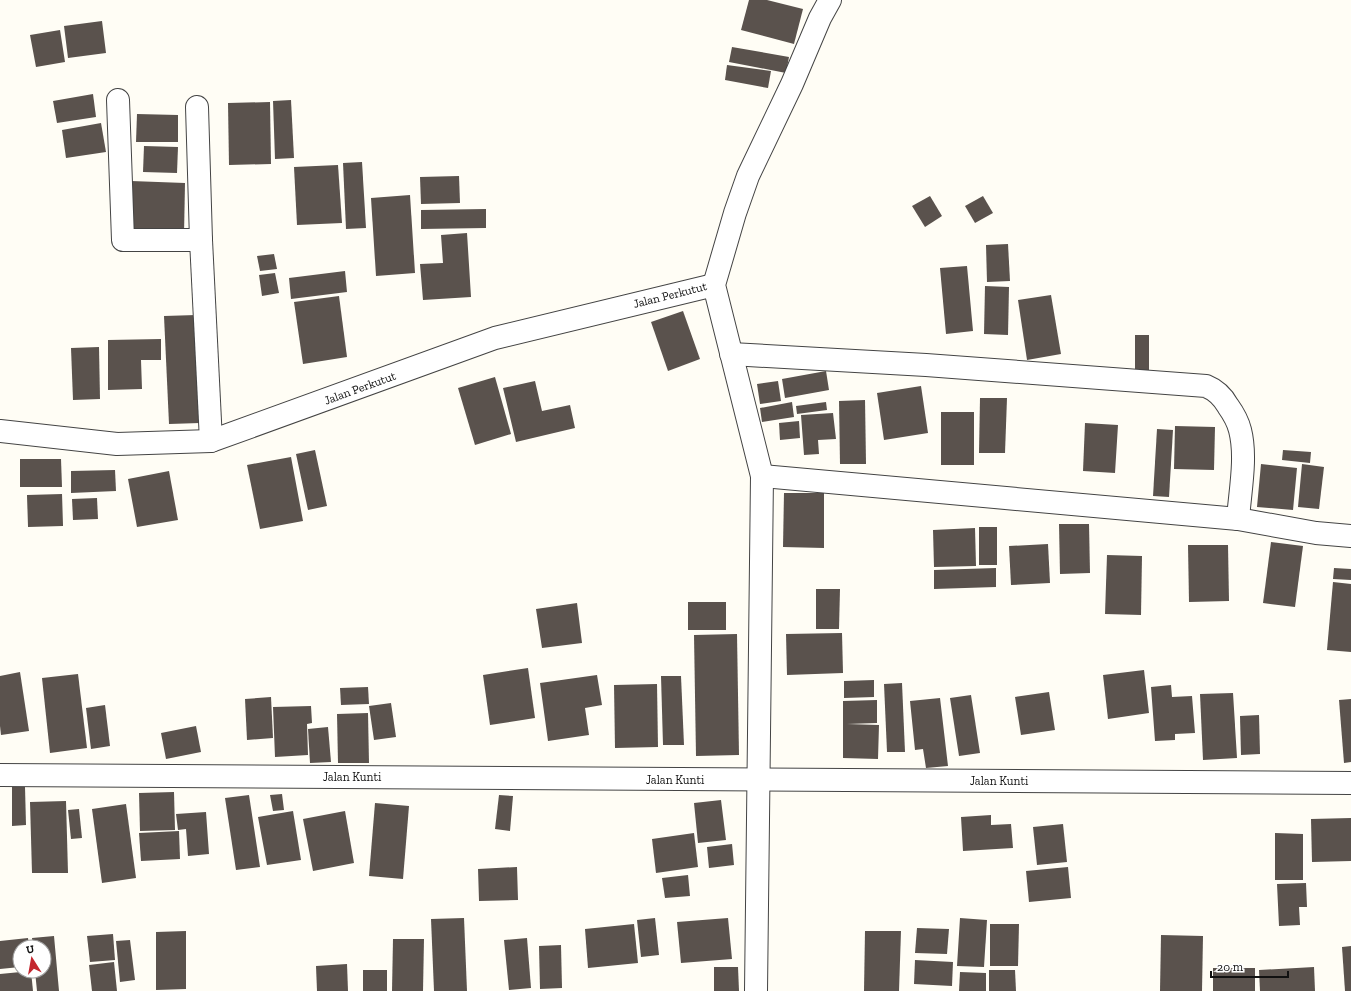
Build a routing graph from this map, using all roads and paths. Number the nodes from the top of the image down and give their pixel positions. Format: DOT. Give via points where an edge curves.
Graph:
graph roads {
  1 [pos="830,0"];
  2 [pos="118,100"];
  3 [pos="197,107"];
  4 [pos="200,240"];
  5 [pos="714,284"];
  6 [pos="731,354"];
  7 [pos="0,431"];
  8 [pos="212,441"];
  9 [pos="762,476"];
  10 [pos="1238,519"];
  11 [pos="1351,536"];
  12 [pos="0,775"];
  13 [pos="757,780"];
  14 [pos="1351,783"];
  15 [pos="756,991"];
  1 -- 5 [label="street" via="748,176"];
  2 -- 4 [label="street" via="123,240"];
  3 -- 4 [label="street"];
  4 -- 8 [label="street"];
  5 -- 6 [label="street"];
  5 -- 8 [label="street, Jalan Perkutut" via="495,338"];
  6 -- 9 [label="street"];
  6 -- 10 [label="street" via="1206,386 1225,401 1234,414 1240,430 1243,454"];
  7 -- 8 [label="street, Jalan Perkutut" via="117,444"];
  9 -- 10 [label="street"];
  9 -- 13 [label="street"];
  10 -- 11 [label="street" via="1316,533"];
  12 -- 13 [label="street, Jalan Kunti"];
  13 -- 14 [label="street, Jalan Kunti"];
  13 -- 15 [label="street"];
}
